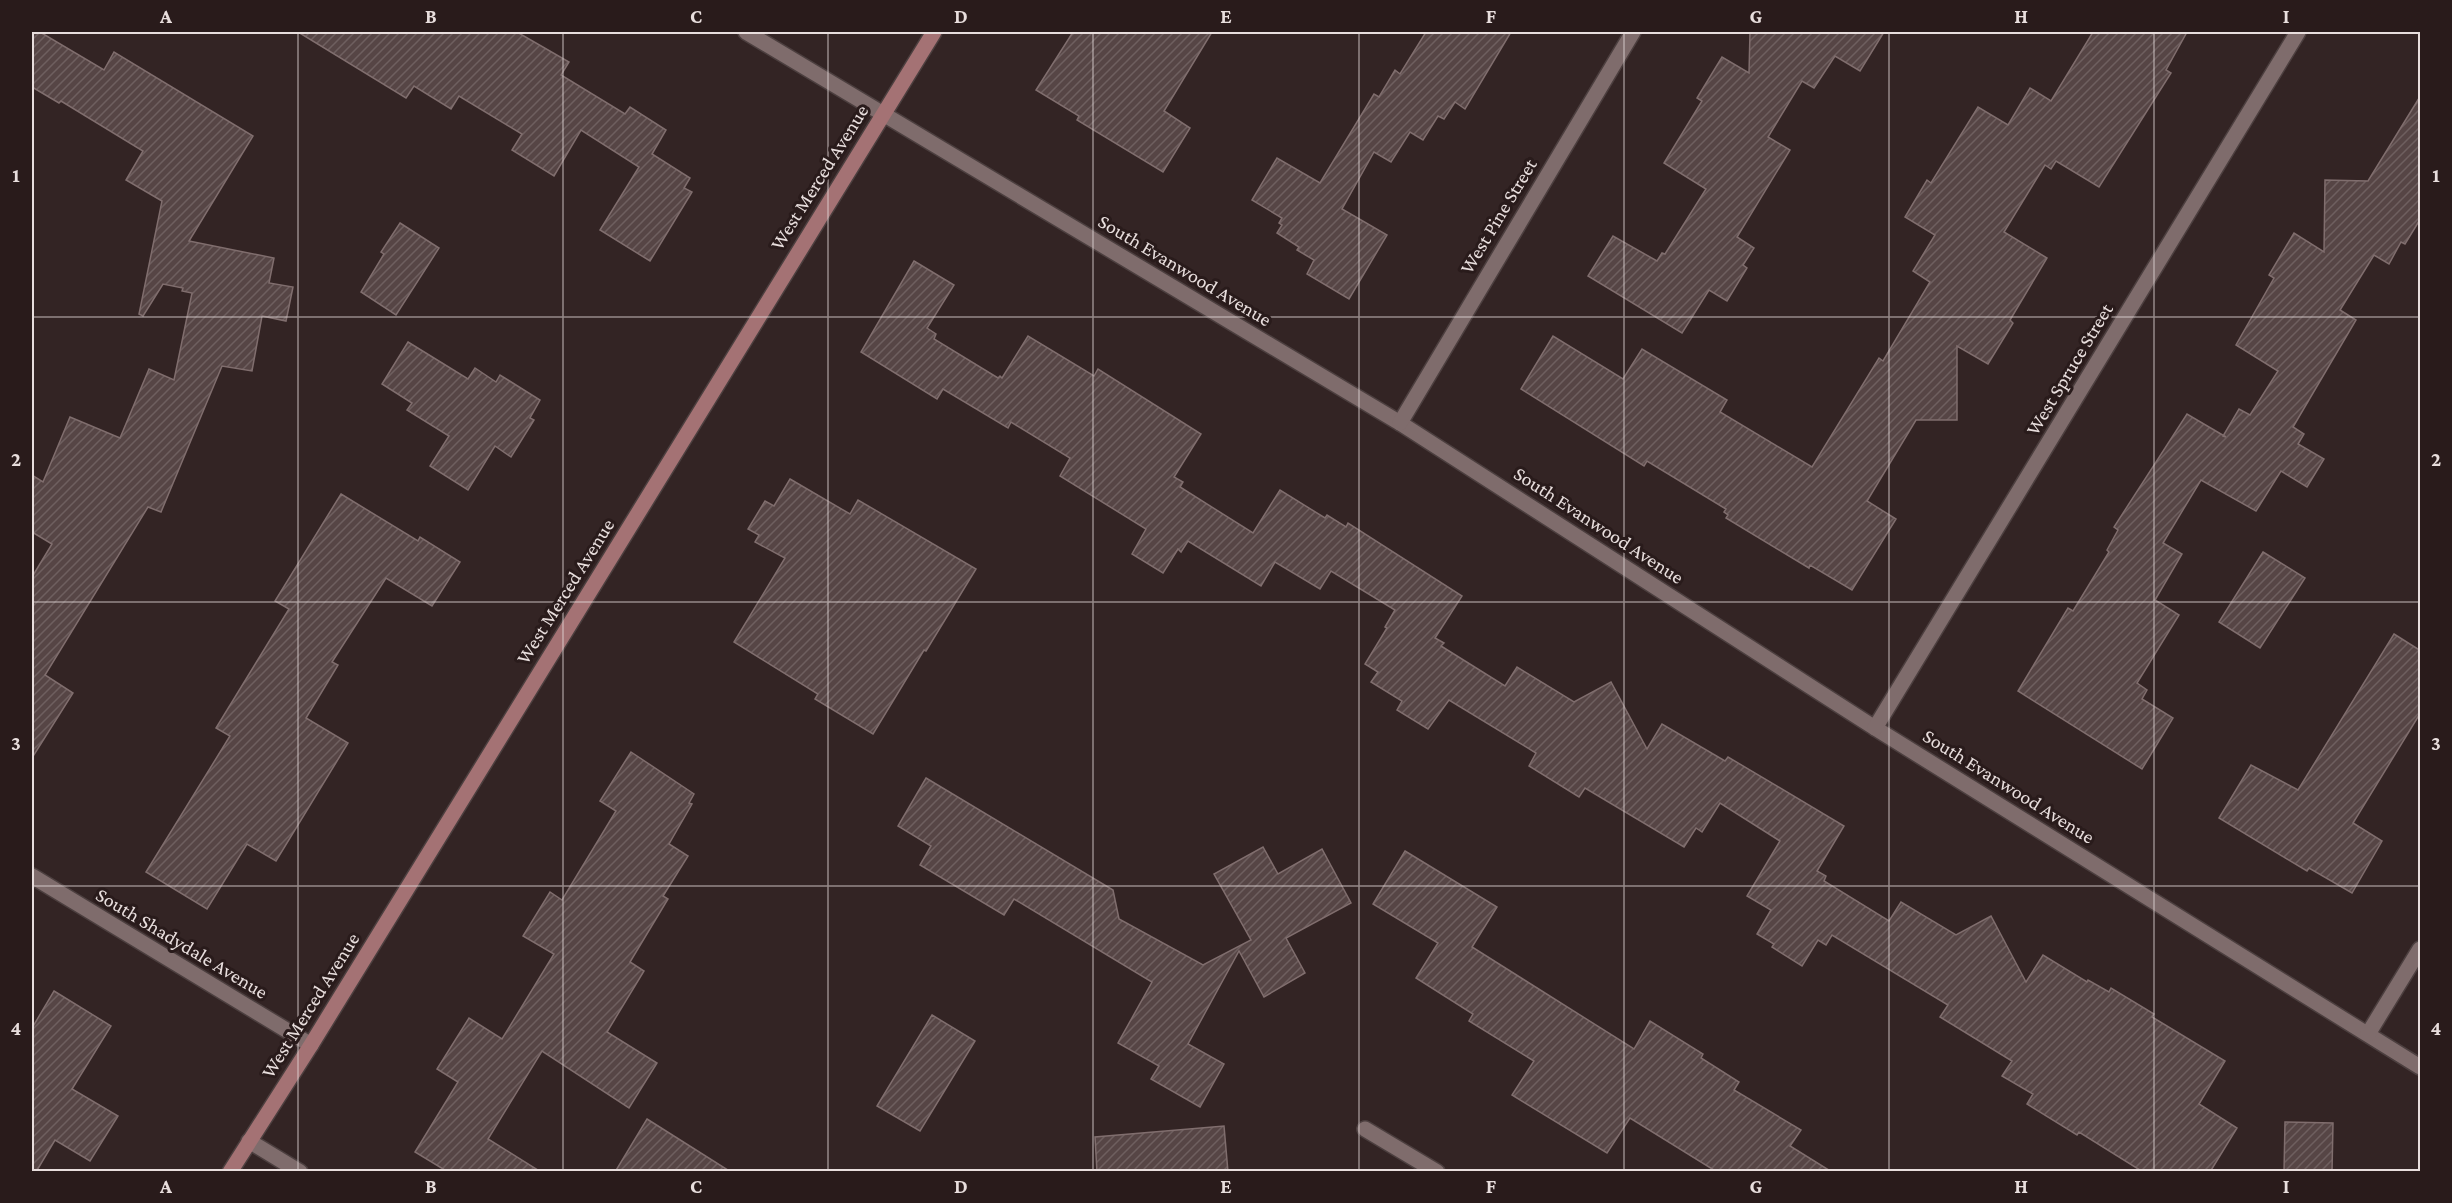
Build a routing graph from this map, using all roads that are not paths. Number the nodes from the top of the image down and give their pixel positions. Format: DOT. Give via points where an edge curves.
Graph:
graph roads {
  1 [pos="746,32"];
  2 [pos="934,32"];
  3 [pos="1633,32"];
  4 [pos="2298,32"];
  5 [pos="883,113"];
  6 [pos="1400,423"];
  7 [pos="1875,728"];
  8 [pos="32,876"];
  9 [pos="2421,948"];
  10 [pos="2368,1034"];
  11 [pos="311,1045"];
  12 [pos="2421,1067"];
  13 [pos="1365,1129"];
  14 [pos="249,1141"];
  15 [pos="230,1172"];
  16 [pos="300,1172"];
  17 [pos="1437,1172"];
  1 -- 5 [label="street, South Evanwood Avenue"];
  2 -- 5 [label="street, West Merced Avenue"];
  3 -- 6 [label="street, West Pine Street"];
  4 -- 7 [label="street, West Spruce Street"];
  5 -- 6 [label="street, South Evanwood Avenue"];
  5 -- 11 [label="street, West Merced Avenue"];
  6 -- 7 [label="street, South Evanwood Avenue"];
  7 -- 10 [label="street, South Evanwood Avenue"];
  8 -- 11 [label="street, South Shadydale Avenue"];
  9 -- 10 [label="street"];
  10 -- 12 [label="street, South Evanwood Avenue"];
  11 -- 14 [label="street, West Merced Avenue"];
  13 -- 17 [label="street"];
  14 -- 15 [label="street, West Merced Avenue"];
  14 -- 16 [label="street"];
}
